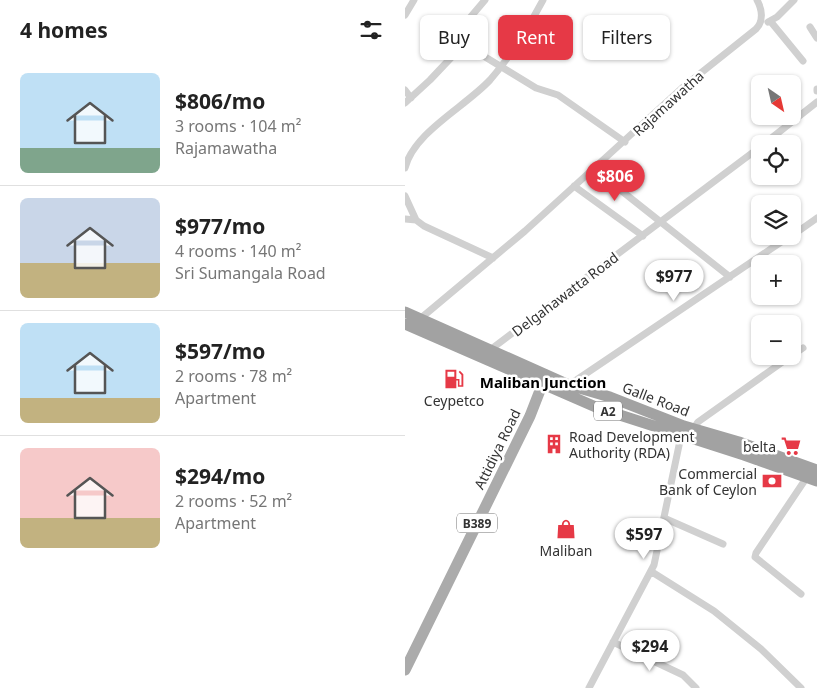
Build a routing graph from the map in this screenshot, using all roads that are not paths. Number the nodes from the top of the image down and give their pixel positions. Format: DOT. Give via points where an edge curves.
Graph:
graph roads {
  1 [pos="414,0"];
  2 [pos="485,0"];
  3 [pos="543,0"];
  4 [pos="757,0"];
  5 [pos="794,0"];
  6 [pos="405,15"];
  7 [pos="472,15"];
  8 [pos="761,22"];
  9 [pos="771,22"];
  10 [pos="810,27"];
  11 [pos="817,38"];
  12 [pos="488,59"];
  13 [pos="448,60"];
  14 [pos="803,61"];
  15 [pos="501,67"];
  16 [pos="405,90"];
  17 [pos="411,98"];
  18 [pos="817,102"];
  19 [pos="405,103"];
  20 [pos="775,135"];
  21 [pos="625,142"];
  22 [pos="751,154"];
  23 [pos="405,168"];
  24 [pos="594,169"];
  25 [pos="574,186"];
  26 [pos="405,196"];
  27 [pos="817,218"];
  28 [pos="405,219"];
  29 [pos="416,220"];
  30 [pos="662,222"];
  31 [pos="801,228"];
  32 [pos="643,236"];
  33 [pos="776,245"];
  34 [pos="493,258"];
  35 [pos="730,277"];
  36 [pos="405,312"];
  37 [pos="421,318"];
  38 [pos="406,328"];
  39 [pos="490,350"];
  40 [pos="779,365"];
  41 [pos="544,380"];
  42 [pos="569,385"];
  43 [pos="687,432"];
  44 [pos="814,476"];
  45 [pos="664,518"];
  46 [pos="723,544"];
  47 [pos="651,572"];
  48 [pos="801,594"];
  49 [pos="613,642"];
  50 [pos="405,670"];
  51 [pos="589,688"];
  52 [pos="696,688"];
  53 [pos="801,688"];
  1 -- 6 [label="street"];
  2 -- 7 [label="street"];
  3 -- 15 [label="street"];
  4 -- 8 [label="street" via="761,8"];
  5 -- 9 [label="street"];
  8 -- 9 [label="street"];
  8 -- 21 [label="street, Rajamawatha" via="682,88"];
  9 -- 14 [label="street"];
  10 -- 11 [label="street"];
  12 -- 15 [label="street"];
  13 -- 17 [label="street"];
  15 -- 21 [label="street" via="536,88 558,95"];
  15 -- 23 [label="street" via="419,143"];
  16 -- 17 [label="street"];
  17 -- 19 [label="street"];
  18 -- 20 [label="street"];
  21 -- 24 [label="street, Rajamawatha"];
  22 -- 30 [label="street, Delgahawatta Road"];
  24 -- 25 [label="street, Rajamawatha"];
  24 -- 30 [label="street"];
  25 -- 32 [label="street"];
  25 -- 34 [label="street, Rajamawatha"];
  26 -- 29 [label="street"];
  27 -- 31 [label="street"];
  28 -- 29 [label="street"];
  29 -- 34 [label="street"];
  30 -- 32 [label="street, Delgahawatta Road"];
  30 -- 35 [label="street"];
  32 -- 39 [label="street, Delgahawatta Road"];
  33 -- 35 [label="street"];
  34 -- 37 [label="street, Rajamawatha"];
  35 -- 42 [label="street"];
  36 -- 37 [label="highway, Galle Road / A2"];
  37 -- 39 [label="highway, Galle Road / A2"];
  38 -- 41 [label="highway, Galle Road / A2"];
  39 -- 41 [label="highway, Galle Road / A2"];
  40 -- 43 [label="street"];
  41 -- 42 [label="highway, Galle Road / A2"];
  41 -- 43 [label="highway, Galle Road / A2" via="598,408"];
  41 -- 50 [label="main road, Attidiya Road / B389" via="530,416"];
  42 -- 43 [label="highway, Galle Road / A2" via="610,397"];
  43 -- 44 [label="highway, Galle Road / A2" via="739,442"];
  43 -- 45 [label="street"];
  44 -- 48 [label="street" via="755,557"];
  45 -- 46 [label="street"];
  45 -- 47 [label="street"];
  47 -- 49 [label="street"];
  47 -- 53 [label="street" via="714,611 761,649"];
  49 -- 51 [label="street"];
  49 -- 52 [label="street" via="683,675"];
}
